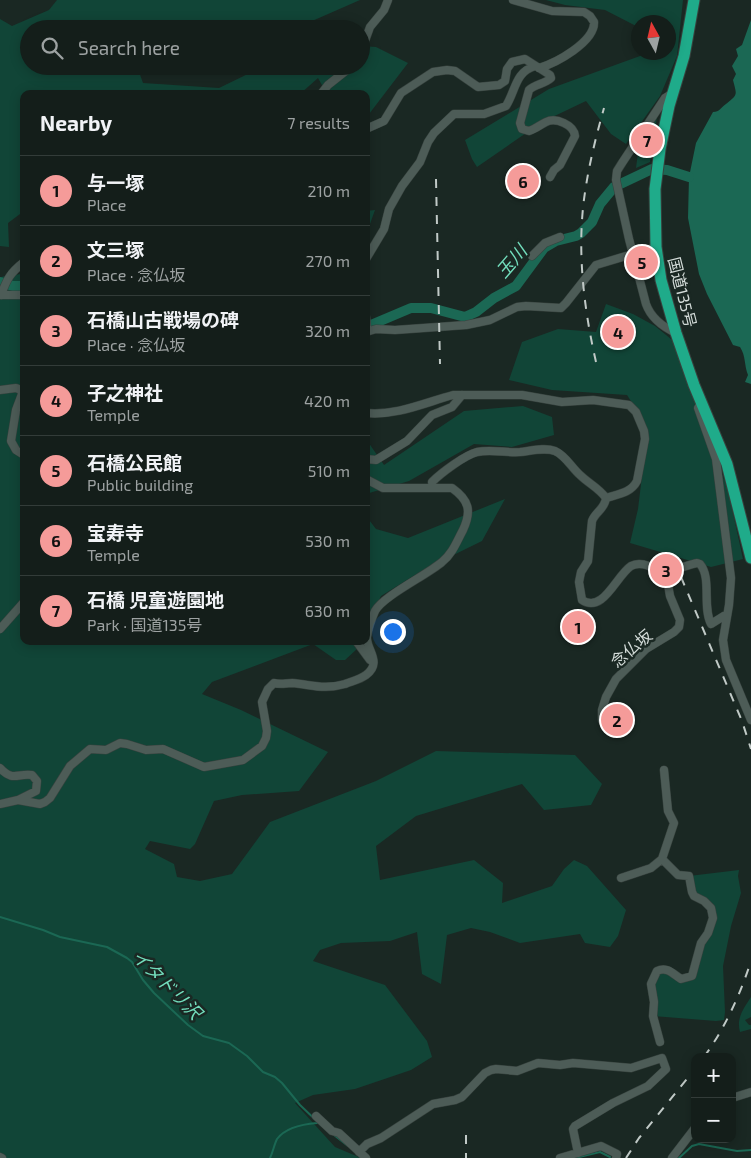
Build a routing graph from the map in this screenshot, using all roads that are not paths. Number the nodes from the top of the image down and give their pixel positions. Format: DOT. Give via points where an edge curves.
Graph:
graph roads {
  1 [pos="388,0"];
  2 [pos="513,0"];
  3 [pos="693,0"];
  4 [pos="370,28"];
  5 [pos="537,67"];
  6 [pos="341,75"];
  7 [pos="324,90"];
  8 [pos="673,93"];
  9 [pos="370,127"];
  10 [pos="550,177"];
  11 [pos="560,237"];
  12 [pos="656,244"];
  13 [pos="370,252"];
  14 [pos="633,255"];
  15 [pos="532,256"];
  16 [pos="20,265"];
  17 [pos="1,293"];
  18 [pos="20,294"];
  19 [pos="370,330"];
  20 [pos="676,334"];
  21 [pos="0,390"];
  22 [pos="20,390"];
  23 [pos="462,395"];
  24 [pos="20,401"];
  25 [pos="702,403"];
  26 [pos="370,413"];
  27 [pos="20,452"];
  28 [pos="370,459"];
  29 [pos="370,481"];
  30 [pos="433,487"];
  31 [pos="606,498"];
  32 [pos="751,558"];
  33 [pos="666,573"];
  34 [pos="20,606"];
  35 [pos="727,614"];
  36 [pos="370,628"];
  37 [pos="0,629"];
  38 [pos="359,645"];
  39 [pos="370,645"];
  40 [pos="373,661"];
  41 [pos="602,720"];
  42 [pos="751,720"];
  43 [pos="0,768"];
  44 [pos="664,770"];
  45 [pos="18,800"];
  46 [pos="0,804"];
  47 [pos="662,859"];
  48 [pos="621,878"];
  49 [pos="660,1042"];
  50 [pos="751,1092"];
  51 [pos="736,1097"];
  52 [pos="751,1097"];
  53 [pos="316,1116"];
  54 [pos="691,1133"];
  55 [pos="359,1152"];
  56 [pos="578,1153"];
  57 [pos="366,1158"];
  58 [pos="560,1158"];
  59 [pos="616,1158"];
  60 [pos="672,1158"];
  1 -- 4 [label="street"];
  2 -- 5 [label="street" via="552,11 584,12 594,22 580,46 547,65"];
  3 -- 8 [label="highway, 国道135号" via="690,26"];
  5 -- 9 [label="street" via="525,59 515,61 509,65 502,84 478,87 454,72 432,72 401,93 384,121"];
  5 -- 10 [label="street" via="551,78 529,90 520,123 522,129 529,131 552,121 568,125 575,134 560,165"];
  5 -- 13 [label="street" via="525,69 521,74 506,106 484,114 454,114 434,133 420,162 389,209 384,229"];
  6 -- 7 [label="street"];
  8 -- 12 [label="highway, 国道135号" via="658,158"];
  8 -- 14 [label="street" via="665,98 617,171 616,180"];
  11 -- 15 [label="street" via="545,243"];
  12 -- 14 [label="street"];
  12 -- 20 [label="highway, 国道135号"];
  14 -- 19 [label="street" via="596,266 561,308 517,307 490,320 466,325"];
  14 -- 20 [label="street" via="648,308 663,327"];
  16 -- 17 [label="street" via="11,273"];
  17 -- 18 [label="street"];
  20 -- 25 [label="highway, 国道135号"];
  21 -- 22 [label="street"];
  23 -- 26 [label="street" via="399,411"];
  23 -- 28 [label="street" via="452,407 432,415 407,441 376,460"];
  23 -- 31 [label="street" via="522,395 562,402 593,400 629,405 636,412 645,439 637,481 629,491"];
  24 -- 27 [label="street" via="11,441"];
  25 -- 32 [label="highway, 国道135号" via="727,464"];
  25 -- 35 [label="street" via="698,408 716,458 731,578"];
  29 -- 30 [label="street" via="383,488"];
  30 -- 31 [label="street" via="432,482 437,477 476,452 549,450 562,456"];
  30 -- 36 [label="street" via="452,488 458,492 467,505 469,516 444,561 384,602 376,611"];
  31 -- 33 [label="street" via="603,508 592,521 588,561 579,582 582,600 594,604 601,601 633,565 650,566"];
  33 -- 35 [label="street" via="700,564 705,571 707,615 711,624"];
  33 -- 41 [label="street, 念仏坂" via="679,626 646,649 616,679 606,697"];
  34 -- 37 [label="street"];
  35 -- 42 [label="street" via="724,655"];
  38 -- 40 [label="street"];
  39 -- 40 [label="street"];
  40 -- 45 [label="street" via="368,674 335,687 274,683 262,702 266,738 262,746 243,760 204,767 163,749 146,750 120,743 106,750 90,749 83,754 70,766 45,802"];
  43 -- 45 [label="street" via="8,776 32,775 37,781 36,791"];
  44 -- 47 [label="street" via="668,810 674,823"];
  45 -- 46 [label="street"];
  47 -- 48 [label="street" via="652,868"];
  47 -- 49 [label="street" via="678,875 689,876 694,896 711,908 713,918 701,943 692,976 681,979 664,969 657,971 651,984"];
  50 -- 51 [label="street"];
  51 -- 52 [label="street"];
  53 -- 55 [label="street"];
  54 -- 60 [label="street"];
  55 -- 56 [label="street" via="433,1104 462,1097 491,1070 517,1070 538,1063 630,1068 662,1058 666,1069 648,1086 575,1126"];
  55 -- 57 [label="street"];
  56 -- 58 [label="street"];
  56 -- 59 [label="street" via="601,1146 617,1154"];
}
